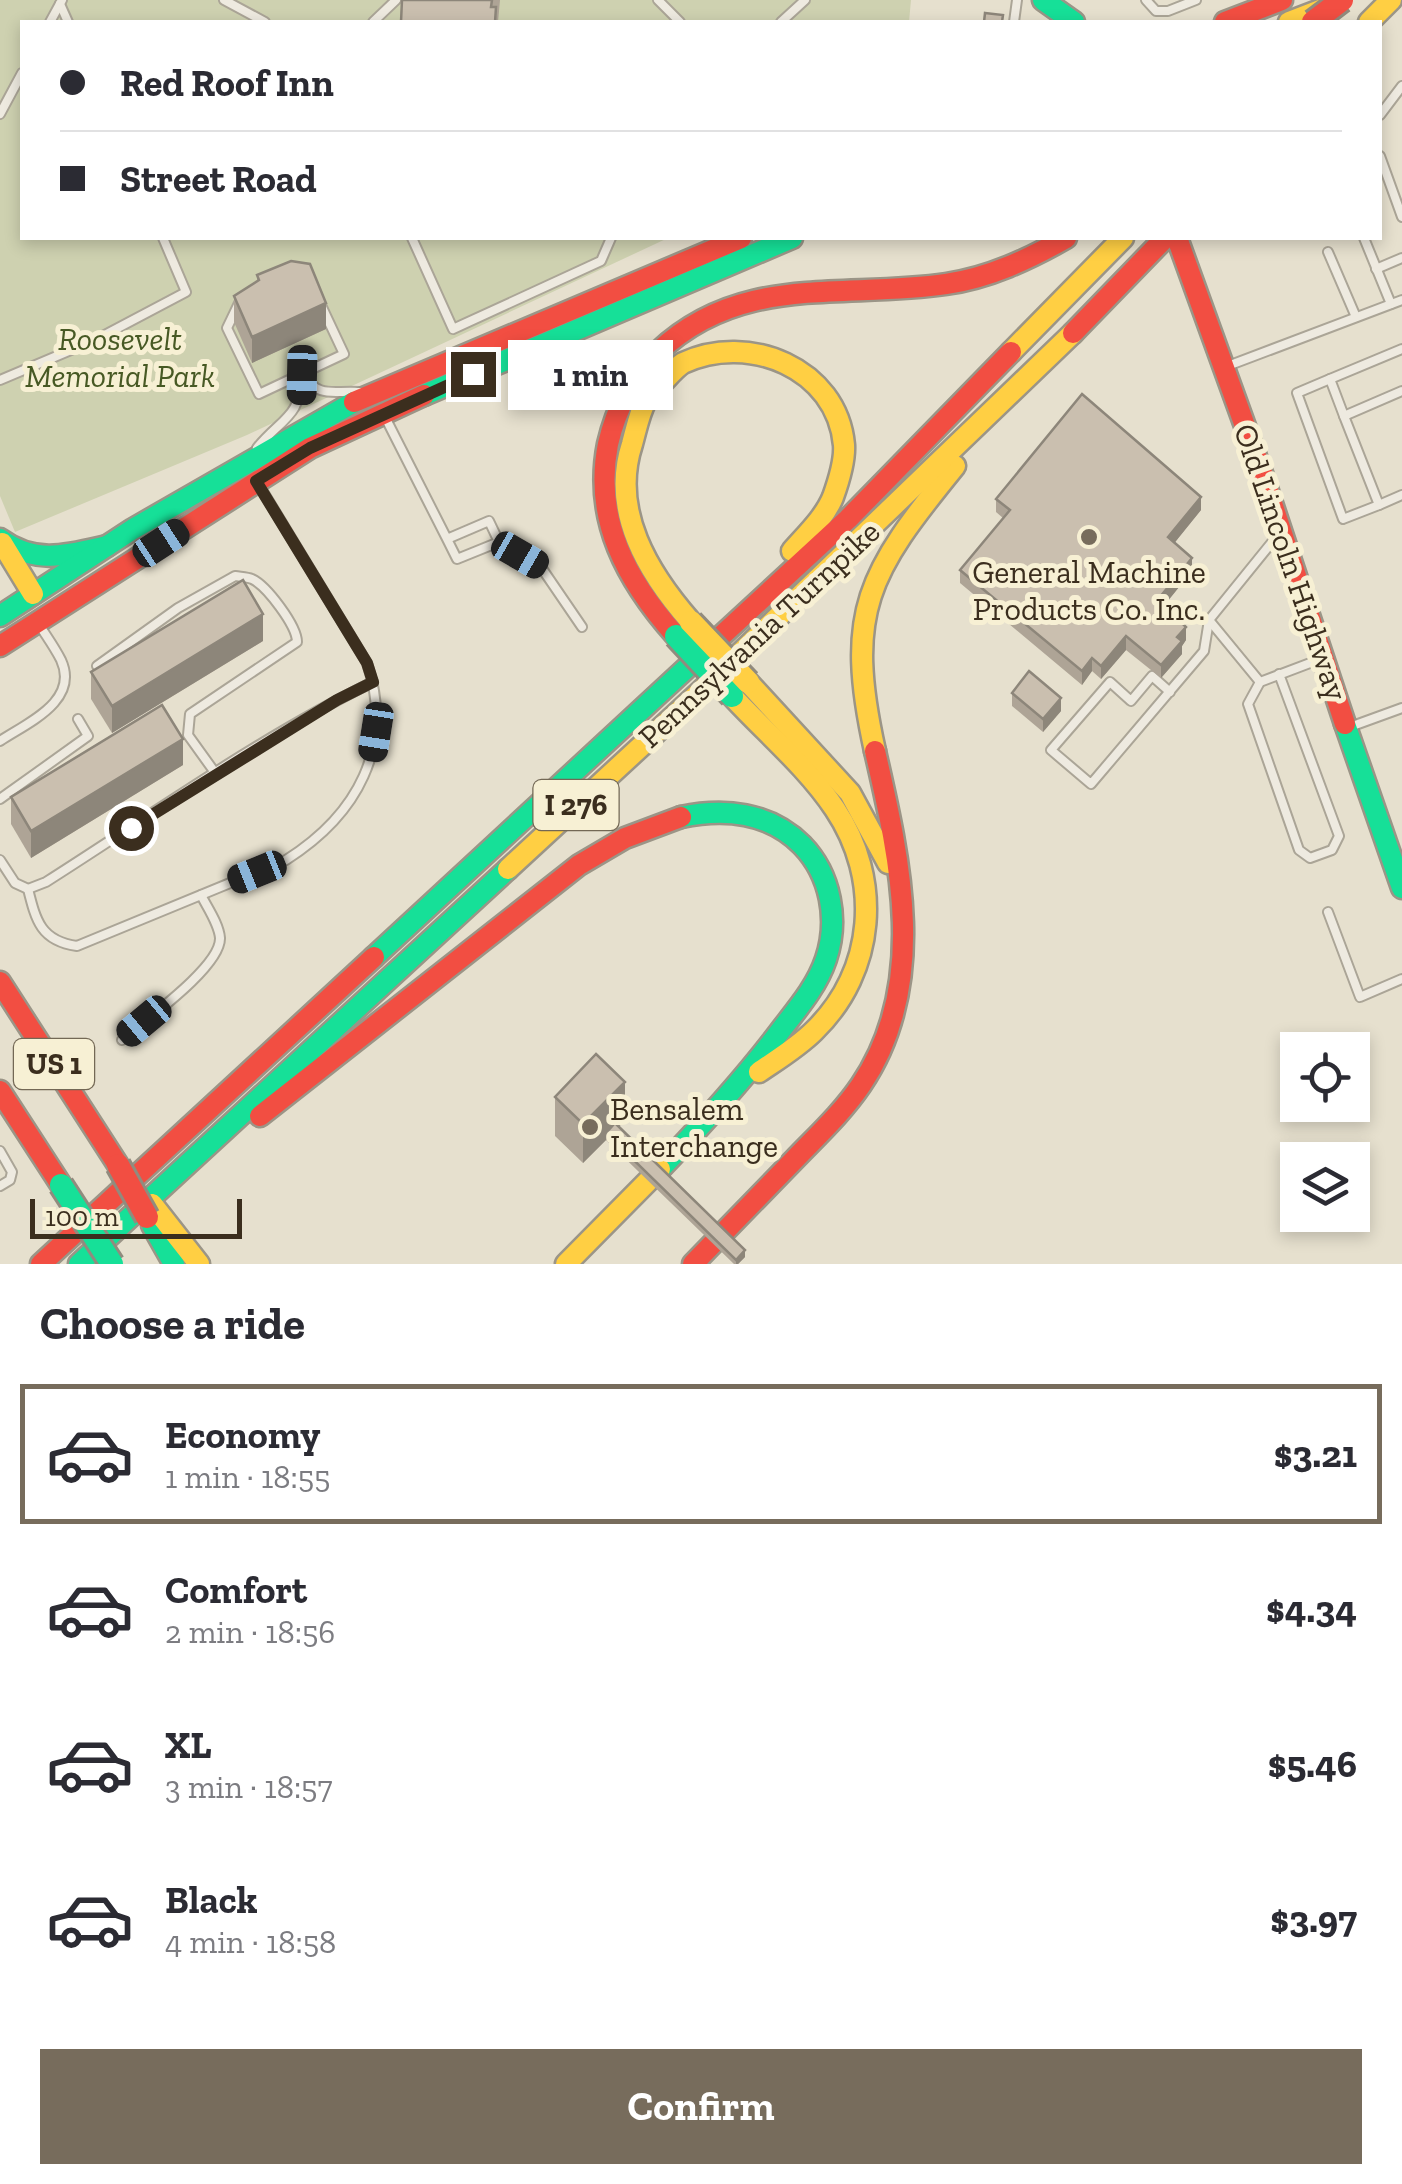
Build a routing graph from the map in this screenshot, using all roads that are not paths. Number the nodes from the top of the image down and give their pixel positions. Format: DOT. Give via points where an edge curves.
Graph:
graph roads {
  1 [pos="224,0"];
  2 [pos="396,0"];
  3 [pos="658,0"];
  4 [pos="805,0"];
  5 [pos="1146,0"];
  6 [pos="1196,0"];
  7 [pos="1282,0"];
  8 [pos="1346,0"];
  9 [pos="261,20"];
  10 [pos="375,20"];
  11 [pos="678,20"];
  12 [pos="783,20"];
  13 [pos="1230,20"];
  14 [pos="1295,20"];
  15 [pos="1316,20"];
  16 [pos="1330,20"];
  17 [pos="20,77"];
  18 [pos="1402,86"];
  19 [pos="1382,111"];
  20 [pos="0,114"];
  21 [pos="1382,162"];
  22 [pos="1402,217"];
  23 [pos="164,240"];
  24 [pos="413,240"];
  25 [pos="610,240"];
  26 [pos="735,240"];
  27 [pos="787,240"];
  28 [pos="1062,240"];
  29 [pos="1121,240"];
  30 [pos="1167,240"];
  31 [pos="1168,240"];
  32 [pos="1365,240"];
  33 [pos="1328,252"];
  34 [pos="1402,258"];
  35 [pos="1376,269"];
  36 [pos="1402,300"];
  37 [pos="1391,304"];
  38 [pos="1356,317"];
  39 [pos="1402,349"];
  40 [pos="1225,367"];
  41 [pos="302,375"];
  42 [pos="1330,378"];
  43 [pos="0,380"];
  44 [pos="1022,385"];
  45 [pos="1402,391"];
  46 [pos="374,392"];
  47 [pos="384,415"];
  48 [pos="1344,416"];
  49 [pos="252,471"];
  50 [pos="1402,496"];
  51 [pos="1379,505"];
  52 [pos="1280,532"];
  53 [pos="446,539"];
  54 [pos="0,540"];
  55 [pos="499,542"];
  56 [pos="107,546"];
  57 [pos="0,573"];
  58 [pos="17,605"];
  59 [pos="1209,620"];
  60 [pos="37,622"];
  61 [pos="582,626"];
  62 [pos="684,629"];
  63 [pos="0,646"];
  64 [pos="1322,658"];
  65 [pos="692,663"];
  66 [pos="97,666"];
  67 [pos="1279,674"];
  68 [pos="373,682"];
  69 [pos="1260,682"];
  70 [pos="740,689"];
  71 [pos="1170,692"];
  72 [pos="1402,708"];
  73 [pos="78,719"];
  74 [pos="1347,728"];
  75 [pos="0,741"];
  76 [pos="216,774"];
  77 [pos="0,799"];
  78 [pos="0,860"];
  79 [pos="1402,888"];
  80 [pos="28,889"];
  81 [pos="902,894"];
  82 [pos="201,895"];
  83 [pos="1328,912"];
  84 [pos="1402,980"];
  85 [pos="0,982"];
  86 [pos="122,1040"];
  87 [pos="739,1086"];
  88 [pos="0,1090"];
  89 [pos="0,1152"];
  90 [pos="0,1186"];
  91 [pos="142,1214"];
  92 [pos="40,1264"];
  93 [pos="79,1264"];
  94 [pos="112,1264"];
  95 [pos="174,1264"];
  96 [pos="199,1264"];
  97 [pos="565,1264"];
  98 [pos="693,1264"];
  1 -- 9 [label="lane"];
  2 -- 10 [label="lane"];
  3 -- 11 [label="lane"];
  4 -- 12 [label="lane"];
  5 -- 6 [label="lane" via="1156,11"];
  7 -- 13 [label="main road"];
  8 -- 14 [label="main road"];
  8 -- 15 [label="main road, bridge"];
  8 -- 16 [label="main road, bridge"];
  17 -- 20 [label="lane"];
  18 -- 19 [label="lane"];
  21 -- 22 [label="lane"];
  23 -- 43 [label="lane" via="186,292"];
  24 -- 25 [label="lane" via="452,329 602,261"];
  26 -- 46 [label="main road"];
  27 -- 47 [label="main road"];
  28 -- 62 [label="main road" via="1024,260 950,283 751,298 692,322 660,348 633,382 614,424 604,491 610,535 628,576 652,611"];
  29 -- 65 [label="main road, Pennsylvania Turnpike / I 276" via="848,518"];
  30 -- 44 [label="main road, Pennsylvania Turnpike / I 276"];
  31 -- 40 [label="main road, Old Lincoln Highway"];
  32 -- 35 [label="lane"];
  33 -- 38 [label="lane"];
  34 -- 35 [label="lane"];
  35 -- 37 [label="lane"];
  36 -- 37 [label="lane"];
  37 -- 38 [label="lane"];
  38 -- 40 [label="lane"];
  39 -- 42 [label="lane"];
  40 -- 52 [label="main road, Old Lincoln Highway"];
  41 -- 41 [label="lane" via="344,354 313,288 281,280 239,303 227,328 259,394"];
  41 -- 46 [label="lane" via="328,394"];
  41 -- 49 [label="lane" via="295,410 260,443"];
  42 -- 48 [label="lane"];
  42 -- 51 [label="lane" via="1297,393 1343,519"];
  44 -- 81 [label="main road" via="893,545 864,618 864,700"];
  44 -- 91 [label="main road, Pennsylvania Turnpike / I 276"];
  45 -- 48 [label="lane"];
  46 -- 47 [label="lane"];
  46 -- 49 [label="main road"];
  47 -- 49 [label="main road"];
  47 -- 53 [label="lane"];
  48 -- 51 [label="lane"];
  49 -- 56 [label="main road"];
  49 -- 60 [label="main road"];
  49 -- 68 [label="lane"];
  50 -- 51 [label="lane"];
  52 -- 59 [label="lane"];
  52 -- 64 [label="main road, Old Lincoln Highway"];
  53 -- 55 [label="lane" via="456,559"];
  53 -- 55 [label="lane" via="490,521"];
  54 -- 56 [label="main road" via="36,558"];
  54 -- 58 [label="main road"];
  55 -- 61 [label="lane" via="541,567"];
  56 -- 58 [label="main road"];
  57 -- 58 [label="main road"];
  58 -- 60 [label="main road"];
  59 -- 69 [label="lane"];
  59 -- 71 [label="lane" via="1204,652"];
  60 -- 63 [label="main road"];
  60 -- 75 [label="lane" via="61,660 61,694"];
  62 -- 65 [label="main road" via="631,529 628,450 649,397 674,369 709,352 761,351 798,366 826,396 842,435 841,474 820,519"];
  62 -- 70 [label="main road, bridge"];
  64 -- 67 [label="lane"];
  64 -- 74 [label="main road, Old Lincoln Highway"];
  65 -- 92 [label="main road, Pennsylvania Turnpike / I 276"];
  66 -- 76 [label="lane" via="235,576 254,580 297,633 297,642 190,714 188,735"];
  67 -- 69 [label="lane"];
  67 -- 69 [label="lane" via="1339,836 1332,850 1310,858 1299,850 1248,704"];
  68 -- 76 [label="lane"];
  68 -- 82 [label="lane" via="373,753 337,820 286,860"];
  70 -- 81 [label="main road" via="850,793"];
  70 -- 87 [label="main road" via="846,825 870,906 864,948 839,1002 802,1042"];
  71 -- 71 [label="lane" via="1090,784 1051,750 1110,682 1131,701 1152,676"];
  72 -- 74 [label="lane"];
  73 -- 77 [label="lane" via="88,736"];
  74 -- 79 [label="main road, Old Lincoln Highway"];
  76 -- 80 [label="lane"];
  78 -- 80 [label="lane" via="15,883"];
  80 -- 82 [label="lane" via="42,930 58,944 77,946"];
  81 -- 98 [label="main road" via="900,983 869,1072 838,1116"];
  82 -- 86 [label="lane" via="218,931 216,954"];
  83 -- 84 [label="lane" via="1360,996"];
  85 -- 91 [label="main road, US 1, bridge" via="112,1155"];
  87 -- 91 [label="main road" via="818,979 831,939 831,898 808,851 775,825 747,814 693,814 646,828 576,868"];
  87 -- 97 [label="main road"];
  88 -- 94 [label="main road, US 1, bridge"];
  89 -- 90 [label="lane" via="12,1172"];
  91 -- 93 [label="main road, Pennsylvania Turnpike / I 276"];
  91 -- 95 [label="main road, US 1"];
  91 -- 96 [label="main road"];
}
